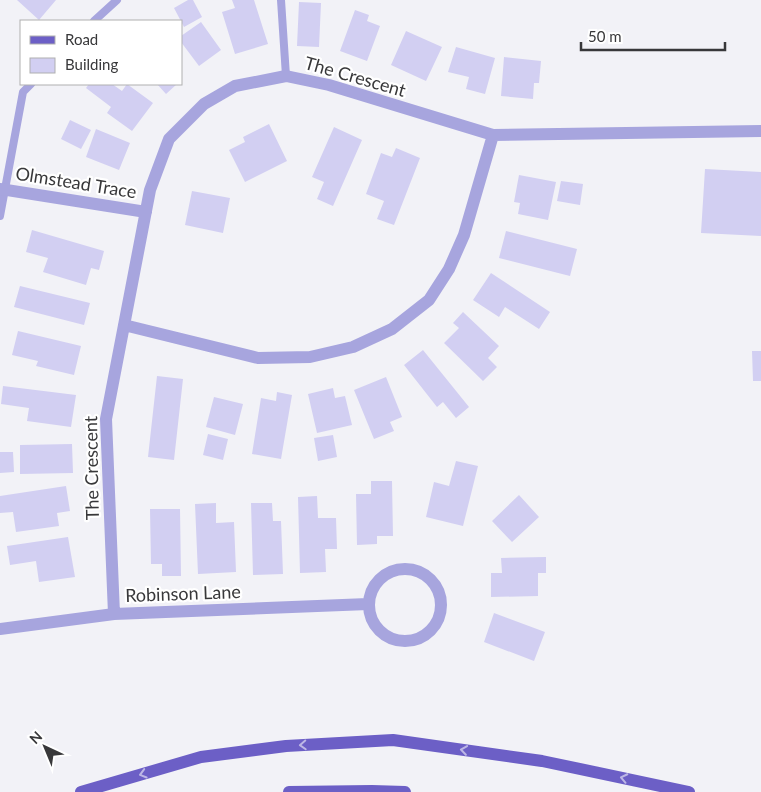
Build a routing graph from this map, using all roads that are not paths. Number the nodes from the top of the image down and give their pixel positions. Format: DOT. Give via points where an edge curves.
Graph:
graph roads {
  1 [pos="117,0"];
  2 [pos="281,0"];
  3 [pos="95,20"];
  4 [pos="286,76"];
  5 [pos="30,85"];
  6 [pos="761,130"];
  7 [pos="493,135"];
  8 [pos="2,190"];
  9 [pos="146,212"];
  10 [pos="0,216"];
  11 [pos="124,325"];
  12 [pos="368,604"];
  13 [pos="114,614"];
  14 [pos="0,629"];
  15 [pos="81,792"];
  16 [pos="289,792"];
  17 [pos="404,792"];
  18 [pos="689,792"];
  1 -- 3 [label="lane"];
  2 -- 4 [label="lane"];
  4 -- 7 [label="street, The Crescent" via="330,85"];
  4 -- 9 [label="street, The Crescent" via="235,86 204,104 169,138 150,190"];
  5 -- 8 [label="lane" via="23,92"];
  6 -- 7 [label="street, The Crescent"];
  7 -- 11 [label="street" via="464,235 449,269 428,300 392,329 353,347 310,357 258,358"];
  8 -- 9 [label="street, Olmstead Trace"];
  8 -- 10 [label="lane"];
  9 -- 11 [label="street, The Crescent"];
  11 -- 13 [label="street, The Crescent" via="106,419"];
  12 -- 12 [label="street" via="370,616 384,635 407,641 419,639 430,632 437,623 442,599 431,578 409,568 386,574 377,582"];
  12 -- 13 [label="street, Robinson Lane"];
  13 -- 14 [label="street, Robinson Lane"];
  18 -- 15 [label="main road, one-way" via="542,761 393,740 286,746 201,757"];
  16 -- 17 [label="main road"];
}
